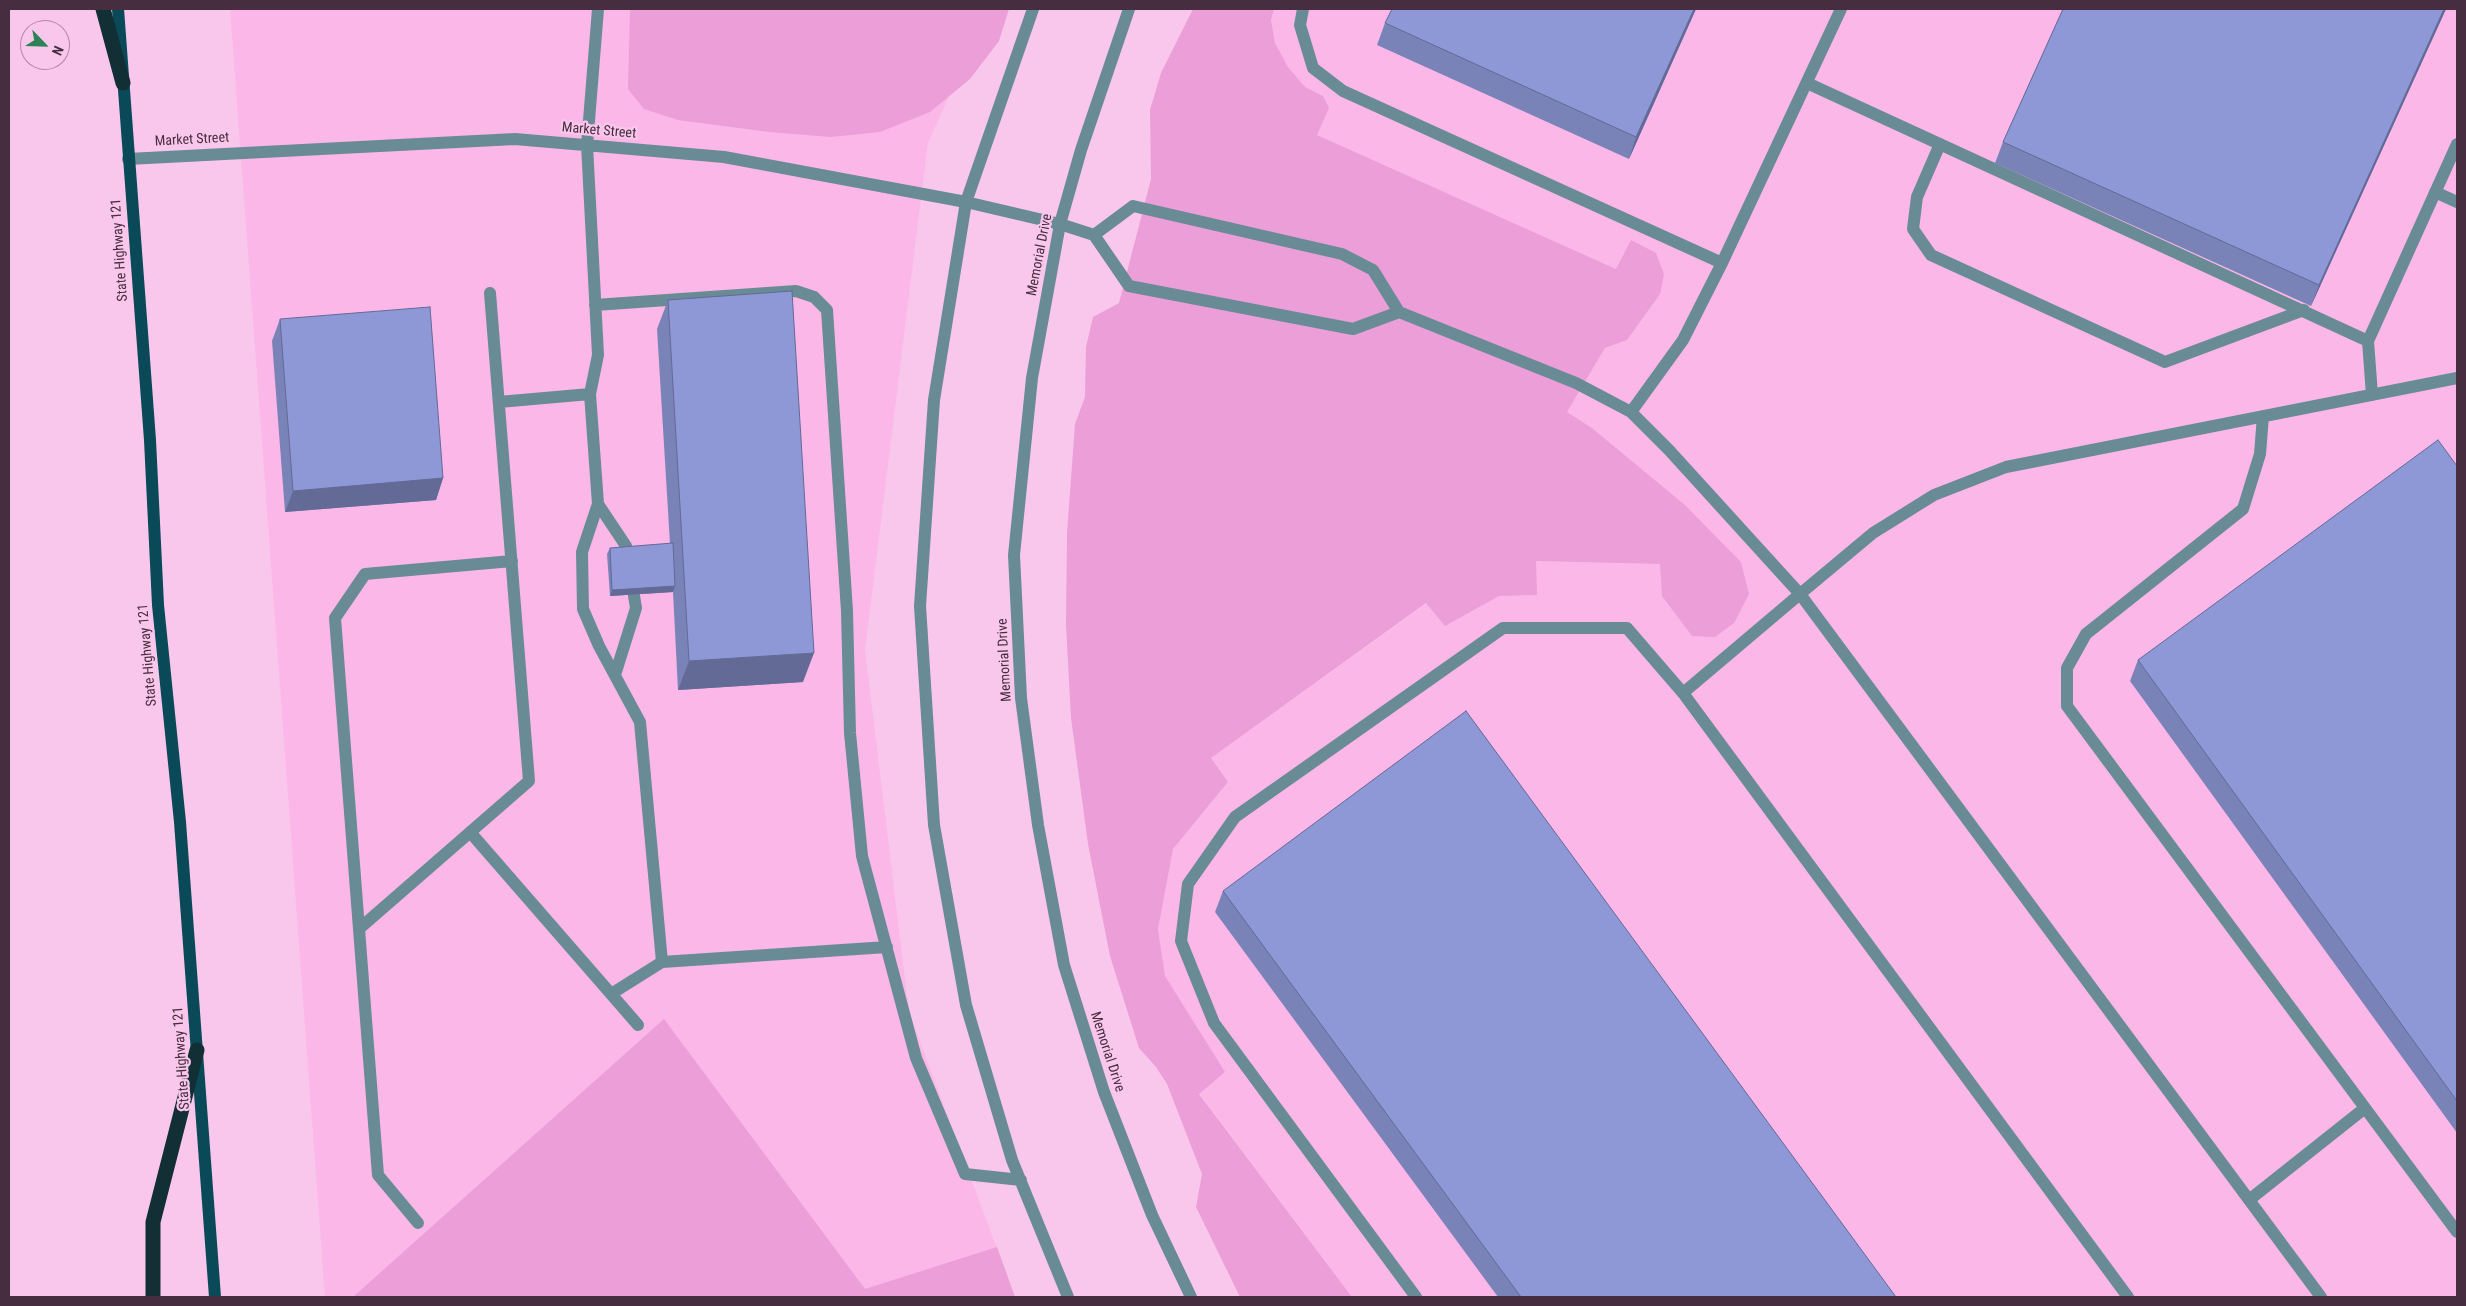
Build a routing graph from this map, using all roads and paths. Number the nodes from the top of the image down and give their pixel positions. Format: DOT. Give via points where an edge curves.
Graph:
graph roads {
  1 [pos="103,9"];
  2 [pos="118,9"];
  3 [pos="598,9"];
  4 [pos="1033,9"];
  5 [pos="1129,9"];
  6 [pos="1303,9"];
  7 [pos="1841,9"];
  8 [pos="123,83"];
  9 [pos="1807,84"];
  10 [pos="1940,144"];
  11 [pos="2457,144"];
  12 [pos="588,145"];
  13 [pos="128,158"];
  14 [pos="2435,192"];
  15 [pos="966,202"];
  16 [pos="2457,202"];
  17 [pos="1060,224"];
  18 [pos="1094,235"];
  19 [pos="1722,263"];
  20 [pos="490,293"];
  21 [pos="595,305"];
  22 [pos="2304,310"];
  23 [pos="1399,312"];
  24 [pos="2368,341"];
  25 [pos="2457,378"];
  26 [pos="590,394"];
  27 [pos="2372,395"];
  28 [pos="499,402"];
  29 [pos="1631,412"];
  30 [pos="2262,416"];
  31 [pos="598,504"];
  32 [pos="512,561"];
  33 [pos="1800,594"];
  34 [pos="615,675"];
  35 [pos="1683,693"];
  36 [pos="470,832"];
  37 [pos="360,928"];
  38 [pos="887,947"];
  39 [pos="662,962"];
  40 [pos="610,994"];
  41 [pos="638,1025"];
  42 [pos="197,1050"];
  43 [pos="2366,1108"];
  44 [pos="1021,1180"];
  45 [pos="2250,1200"];
  46 [pos="418,1223"];
  47 [pos="2457,1232"];
  48 [pos="153,1297"];
  49 [pos="215,1297"];
  50 [pos="1068,1297"];
  51 [pos="1191,1297"];
  52 [pos="1416,1297"];
  53 [pos="2128,1297"];
  54 [pos="2322,1297"];
  1 -- 8 [label="highway"];
  2 -- 8 [label="main road, State Highway 121"];
  3 -- 12 [label="street"];
  4 -- 15 [label="street"];
  5 -- 17 [label="street, Memorial Drive" via="1081,150"];
  6 -- 19 [label="street" via="1300,25 1313,68 1344,91"];
  7 -- 9 [label="street"];
  8 -- 13 [label="main road, State Highway 121"];
  9 -- 10 [label="street"];
  9 -- 19 [label="street"];
  10 -- 22 [label="street"];
  10 -- 22 [label="street" via="1917,197 1913,229 1931,255 2129,346 2165,362"];
  11 -- 14 [label="street"];
  12 -- 13 [label="street, Market Street" via="515,139"];
  12 -- 15 [label="street, Market Street" via="724,157"];
  12 -- 21 [label="street"];
  13 -- 42 [label="main road, State Highway 121" via="150,440 158,605 180,822"];
  14 -- 16 [label="street"];
  14 -- 24 [label="street"];
  15 -- 17 [label="street, Market Street"];
  15 -- 44 [label="street" via="934,400 920,606 936,835 966,1005 1012,1160"];
  17 -- 18 [label="street, Market Street"];
  17 -- 51 [label="street, Memorial Drive" via="1032,378 1014,554 1021,698 1038,825 1064,965 1104,1092 1152,1216"];
  18 -- 23 [label="street" via="1129,286 1353,329"];
  18 -- 23 [label="street" via="1132,206 1342,254 1373,270"];
  19 -- 29 [label="street" via="1683,340"];
  20 -- 28 [label="street"];
  21 -- 26 [label="street" via="598,355"];
  21 -- 38 [label="street" via="796,291 814,297 827,310 847,611 850,733 862,856"];
  22 -- 24 [label="street"];
  23 -- 29 [label="street" via="1576,382"];
  24 -- 27 [label="street"];
  25 -- 27 [label="street"];
  26 -- 28 [label="street"];
  26 -- 31 [label="street"];
  27 -- 30 [label="street"];
  28 -- 32 [label="street"];
  29 -- 33 [label="street"];
  30 -- 33 [label="street" via="2006,468 1934,495 1873,534"];
  30 -- 43 [label="street" via="2260,454 2243,509 2086,634 2067,668 2067,706"];
  31 -- 34 [label="street" via="582,552 583,609"];
  31 -- 34 [label="street" via="626,546 636,608"];
  32 -- 36 [label="street" via="529,781"];
  32 -- 37 [label="street" via="365,574 335,618"];
  33 -- 35 [label="street"];
  33 -- 45 [label="street"];
  34 -- 39 [label="street" via="640,722"];
  35 -- 52 [label="street" via="1627,628 1503,628 1234,817 1188,884 1181,940 1214,1023"];
  35 -- 53 [label="street"];
  36 -- 37 [label="street"];
  36 -- 40 [label="street"];
  37 -- 46 [label="street" via="378,1175"];
  38 -- 39 [label="street"];
  38 -- 44 [label="street" via="916,1058 965,1174"];
  39 -- 40 [label="street"];
  40 -- 41 [label="street"];
  42 -- 48 [label="highway" via="153,1222"];
  42 -- 49 [label="main road, State Highway 121"];
  43 -- 45 [label="street"];
  43 -- 47 [label="street"];
  44 -- 50 [label="street"];
  45 -- 54 [label="street"];
}
